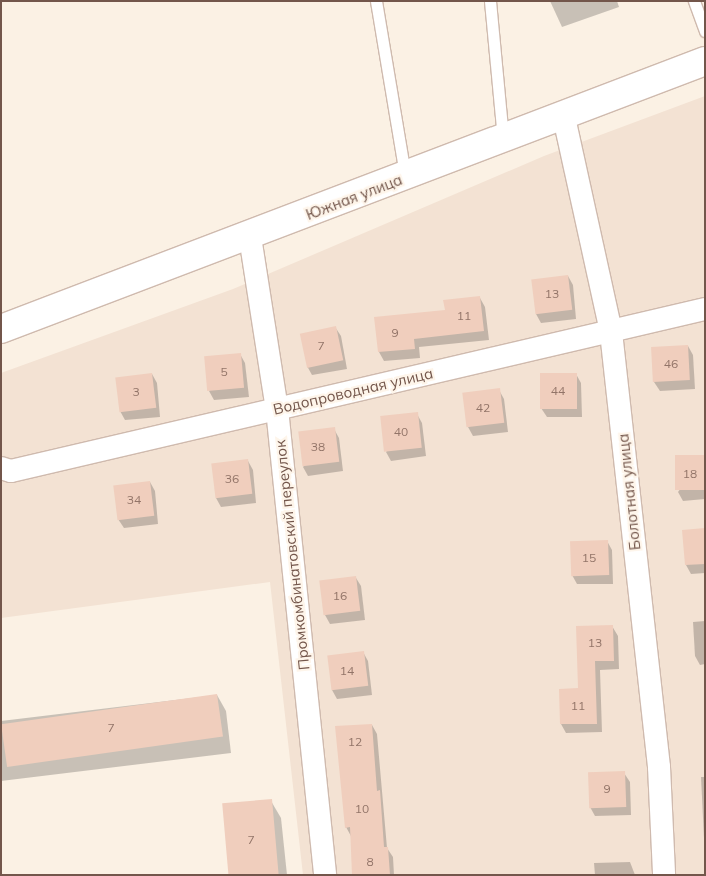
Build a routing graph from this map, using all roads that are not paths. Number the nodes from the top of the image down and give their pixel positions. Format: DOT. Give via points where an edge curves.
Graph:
graph roads {
  1 [pos="376,1"];
  2 [pos="490,1"];
  3 [pos="694,1"];
  4 [pos="705,31"];
  5 [pos="705,61"];
  6 [pos="563,113"];
  7 [pos="503,138"];
  8 [pos="405,177"];
  9 [pos="250,237"];
  10 [pos="705,309"];
  11 [pos="1,329"];
  12 [pos="611,332"];
  13 [pos="277,409"];
  14 [pos="1,468"];
  15 [pos="325,875"];
  16 [pos="664,875"];
  1 -- 8 [label="lane"];
  2 -- 7 [label="lane"];
  3 -- 4 [label="lane"];
  5 -- 6 [label="street, Южная улица"];
  6 -- 7 [label="street, Южная улица"];
  6 -- 12 [label="street, Болотная улица"];
  7 -- 8 [label="street, Южная улица"];
  8 -- 9 [label="street, Южная улица"];
  9 -- 11 [label="street, Южная улица"];
  9 -- 13 [label="street, Промкомбинатовский переулок"];
  10 -- 12 [label="street, Водопроводная улица"];
  12 -- 13 [label="street, Водопроводная улица"];
  12 -- 16 [label="street, Болотная улица" via="659,767"];
  13 -- 14 [label="street, Водопроводная улица" via="11,471"];
  13 -- 15 [label="street, Промкомбинатовский переулок"];
}
